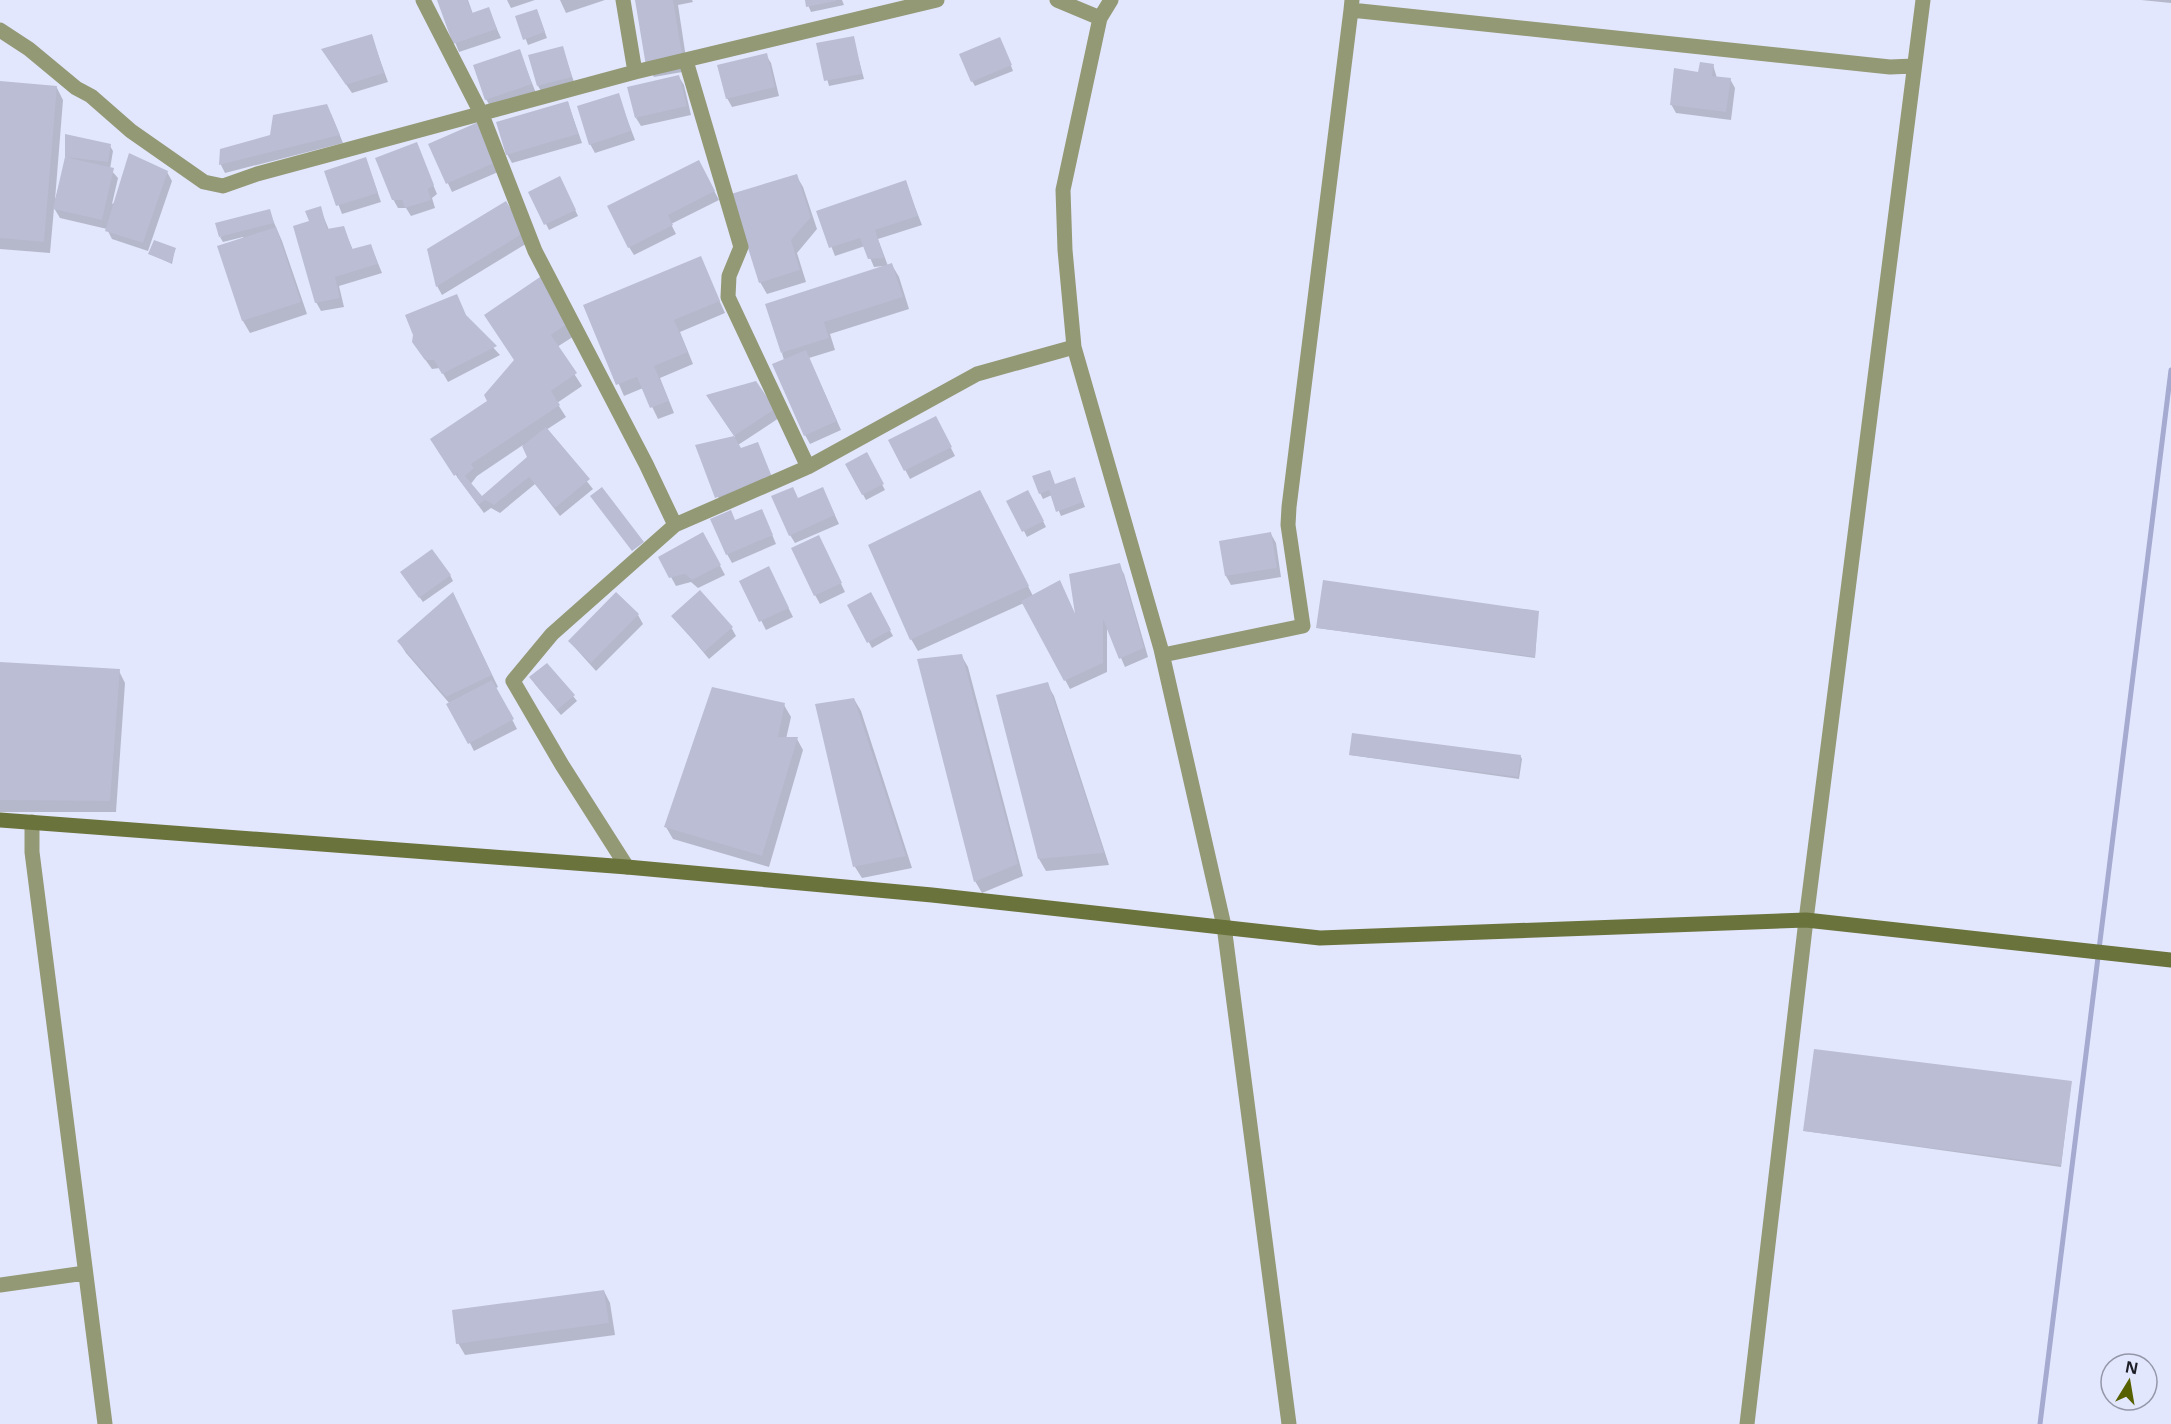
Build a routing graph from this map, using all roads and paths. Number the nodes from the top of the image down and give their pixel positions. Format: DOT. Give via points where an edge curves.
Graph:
graph roads {
  1 [pos="423,0"];
  2 [pos="624,0"];
  3 [pos="937,0"];
  4 [pos="1056,0"];
  5 [pos="1111,0"];
  6 [pos="1923,0"];
  7 [pos="1351,5"];
  8 [pos="1100,18"];
  9 [pos="0,30"];
  10 [pos="686,61"];
  11 [pos="1914,66"];
  12 [pos="635,72"];
  13 [pos="482,115"];
  14 [pos="1074,347"];
  15 [pos="808,467"];
  16 [pos="675,525"];
  17 [pos="1163,655"];
  18 [pos="0,820"];
  19 [pos="32,822"];
  20 [pos="627,867"];
  21 [pos="1806,920"];
  22 [pos="1224,927"];
  23 [pos="2171,960"];
  24 [pos="86,1273"];
  25 [pos="0,1285"];
  26 [pos="105,1424"];
  27 [pos="1289,1424"];
  28 [pos="1748,1424"];
  1 -- 13 [label="street"];
  2 -- 12 [label="street"];
  3 -- 10 [label="street"];
  4 -- 8 [label="street"];
  5 -- 8 [label="street"];
  6 -- 11 [label="street"];
  7 -- 11 [label="street" via="1890,67"];
  7 -- 17 [label="street" via="1289,507 1288,525 1303,626"];
  8 -- 14 [label="street" via="1063,190"];
  9 -- 13 [label="street" via="91,96 131,131 204,182 223,186"];
  10 -- 12 [label="street"];
  10 -- 15 [label="street" via="741,247 729,276 728,297"];
  11 -- 21 [label="street"];
  12 -- 13 [label="street"];
  13 -- 16 [label="street" via="535,251"];
  14 -- 15 [label="street" via="977,374"];
  14 -- 17 [label="street"];
  15 -- 16 [label="street"];
  16 -- 20 [label="street" via="552,634 513,681"];
  17 -- 22 [label="street"];
  18 -- 19 [label="street"];
  19 -- 20 [label="street"];
  19 -- 24 [label="street" via="32,852"];
  20 -- 22 [label="street"];
  21 -- 22 [label="street" via="1320,938"];
  21 -- 23 [label="street"];
  21 -- 28 [label="street"];
  22 -- 27 [label="street"];
  24 -- 25 [label="street"];
  24 -- 26 [label="street"];
}
